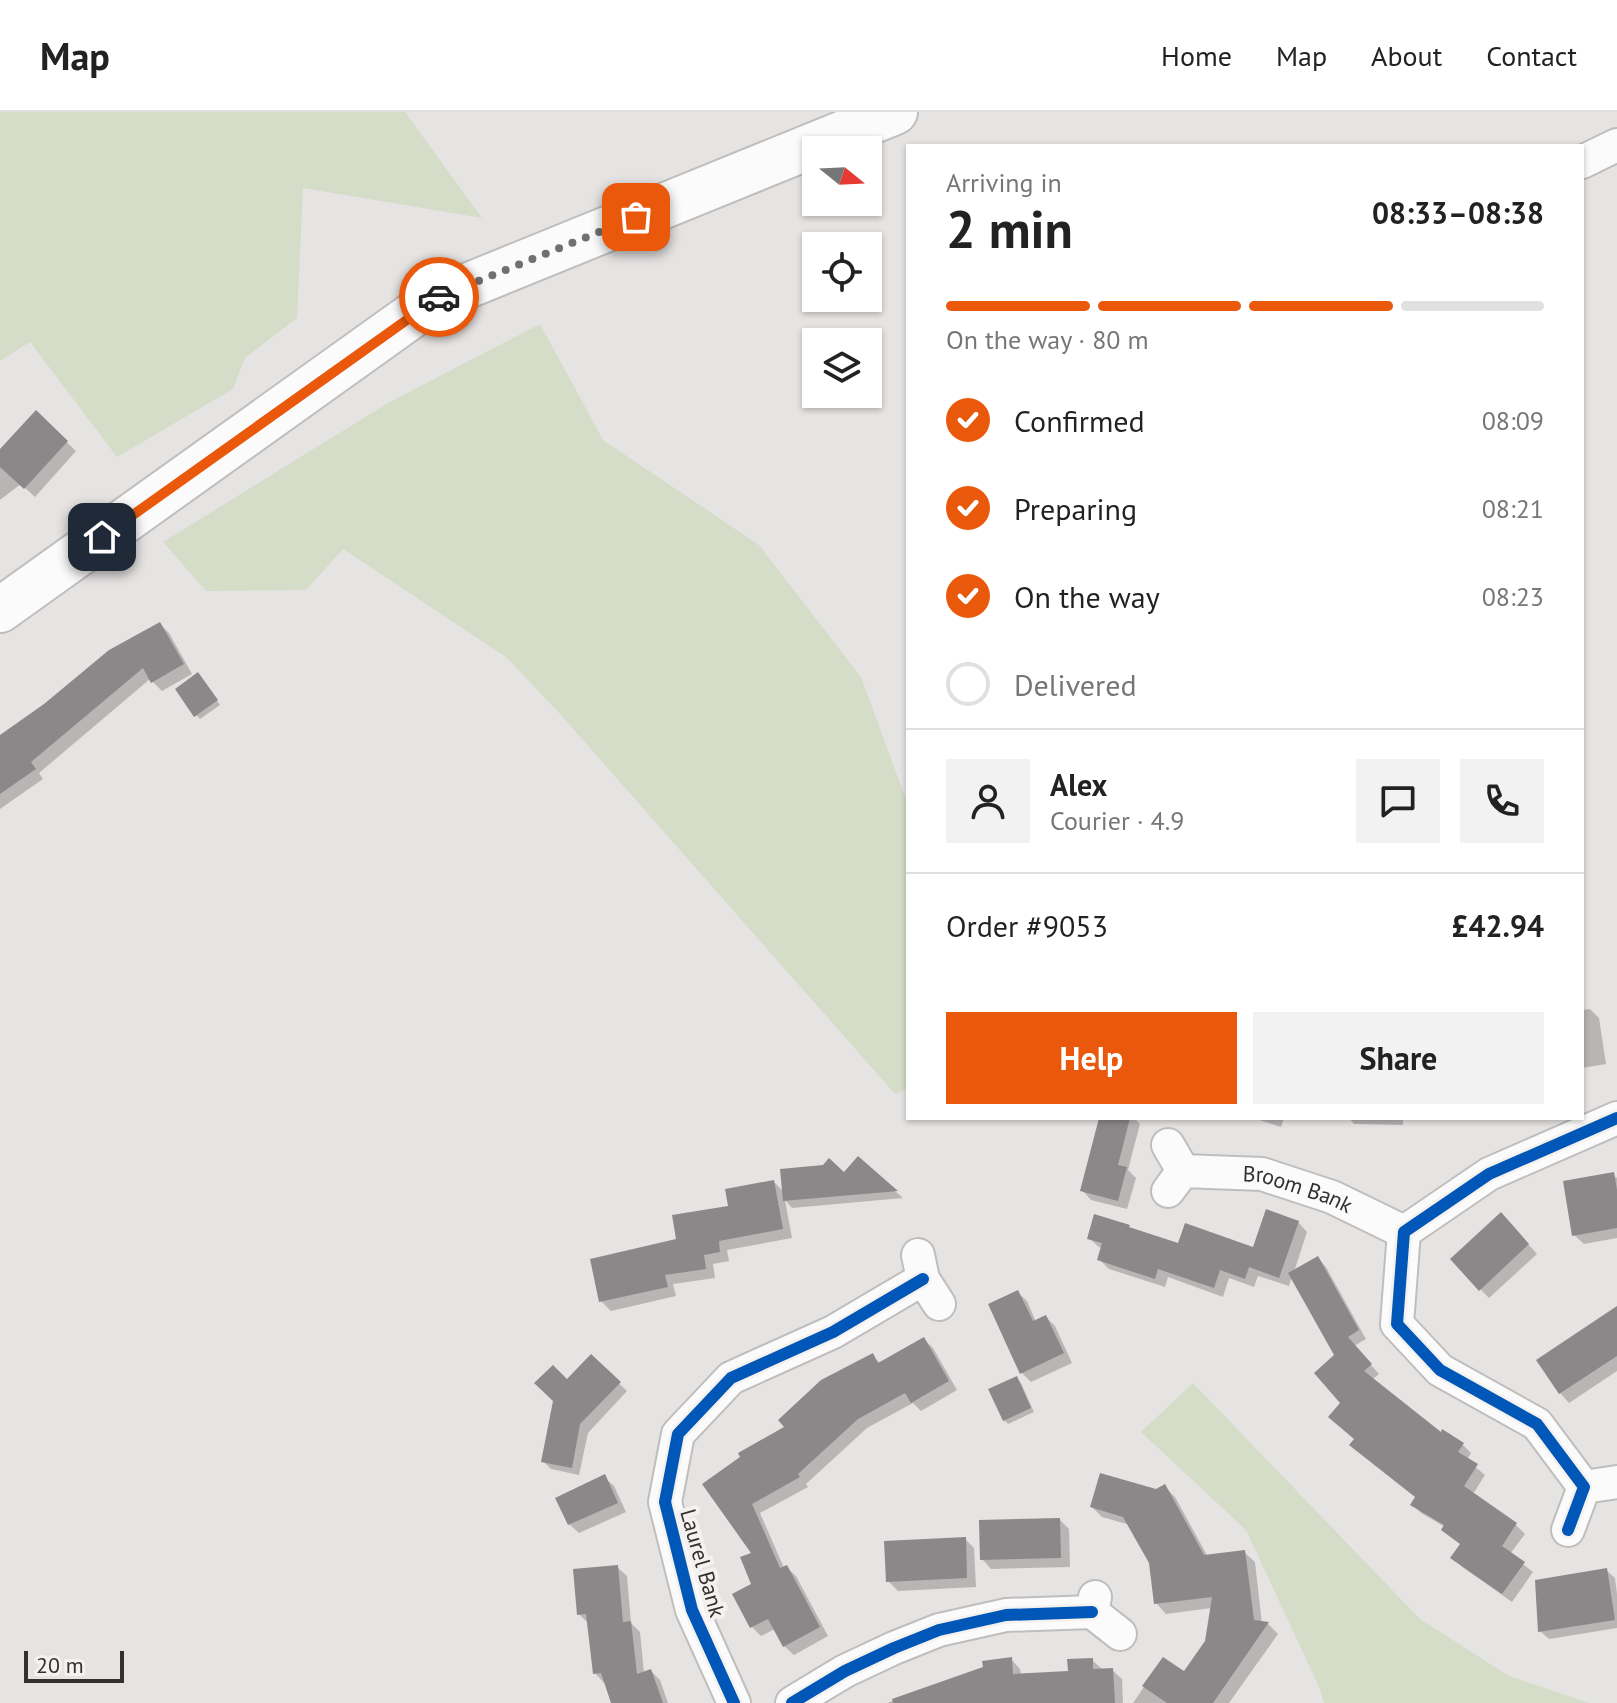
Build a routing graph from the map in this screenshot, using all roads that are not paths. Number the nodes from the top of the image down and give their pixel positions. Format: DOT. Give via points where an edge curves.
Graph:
graph roads {
  1 [pos="895,112"];
  2 [pos="1617,145"];
  3 [pos="1584,161"];
  4 [pos="0,610"];
  5 [pos="1617,1118"];
  6 [pos="1173,1169"];
  7 [pos="1404,1232"];
  8 [pos="926,1280"];
  9 [pos="1617,1482"];
  10 [pos="1584,1487"];
  11 [pos="1568,1530"];
  12 [pos="1120,1634"];
  13 [pos="734,1703"];
  14 [pos="792,1703"];
  1 -- 4 [label="highway" via="435,299"];
  2 -- 3 [label="street"];
  5 -- 7 [label="street" via="1489,1174"];
  6 -- 7 [label="street, Broom Bank" via="1262,1174 1332,1197"];
  7 -- 10 [label="street" via="1397,1324 1440,1370 1537,1424"];
  8 -- 13 [label="street, Laurel Bank" via="833,1332 731,1378 678,1434 665,1502 692,1610"];
  9 -- 10 [label="street"];
  10 -- 11 [label="street"];
  12 -- 14 [label="street" via="1094,1604 1006,1615 939,1630 894,1648"];
}
